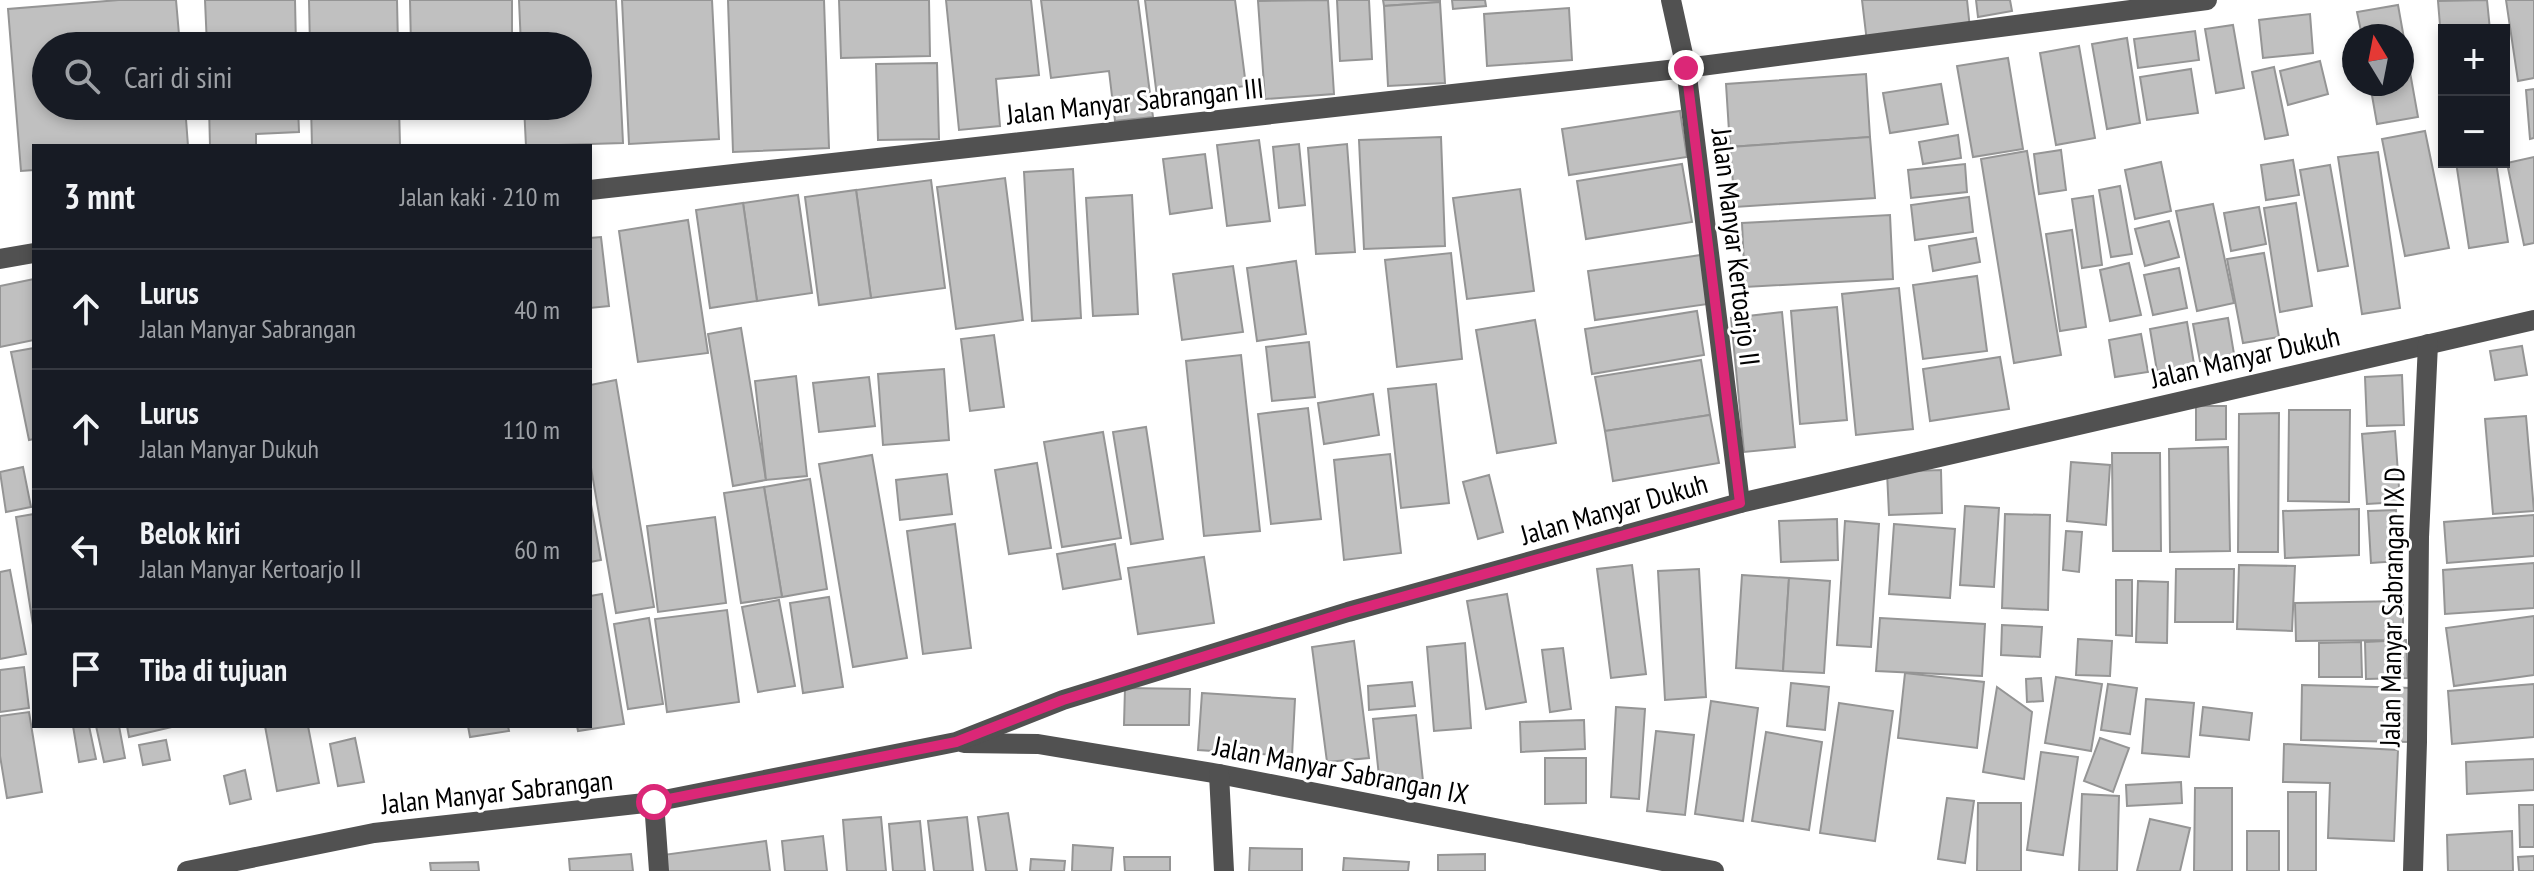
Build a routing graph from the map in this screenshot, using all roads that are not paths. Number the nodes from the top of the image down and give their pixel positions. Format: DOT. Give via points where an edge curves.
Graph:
graph roads {
  1 [pos="1671,0"];
  2 [pos="2207,0"];
  3 [pos="1686,68"];
  4 [pos="592,190"];
  5 [pos="32,253"];
  6 [pos="0,259"];
  7 [pos="2534,320"];
  8 [pos="2428,344"];
  9 [pos="1740,503"];
  10 [pos="956,742"];
  11 [pos="1219,774"];
  12 [pos="654,802"];
  13 [pos="187,871"];
  14 [pos="659,871"];
  15 [pos="1224,871"];
  16 [pos="1714,871"];
  17 [pos="2413,871"];
  1 -- 3 [label="street, Jalan Manyar Kertoarjo II"];
  2 -- 3 [label="street, Jalan Manyar Sabrangan III"];
  3 -- 4 [label="street, Jalan Manyar Sabrangan III"];
  3 -- 9 [label="street, Jalan Manyar Kertoarjo II"];
  5 -- 6 [label="street"];
  7 -- 8 [label="street, Jalan Manyar Dukuh"];
  8 -- 9 [label="street, Jalan Manyar Dukuh"];
  8 -- 17 [label="street, Jalan Manyar Sabrangan IX D"];
  9 -- 10 [label="street, Jalan Manyar Dukuh" via="1348,612 1063,700"];
  10 -- 11 [label="street, Jalan Manyar Sabrangan IX" via="1038,744"];
  10 -- 12 [label="street, Jalan Manyar Sabrangan"];
  11 -- 15 [label="street"];
  11 -- 16 [label="street, Jalan Manyar Sabrangan IX"];
  12 -- 13 [label="street, Jalan Manyar Sabrangan" via="374,833"];
  12 -- 14 [label="street"];
}
